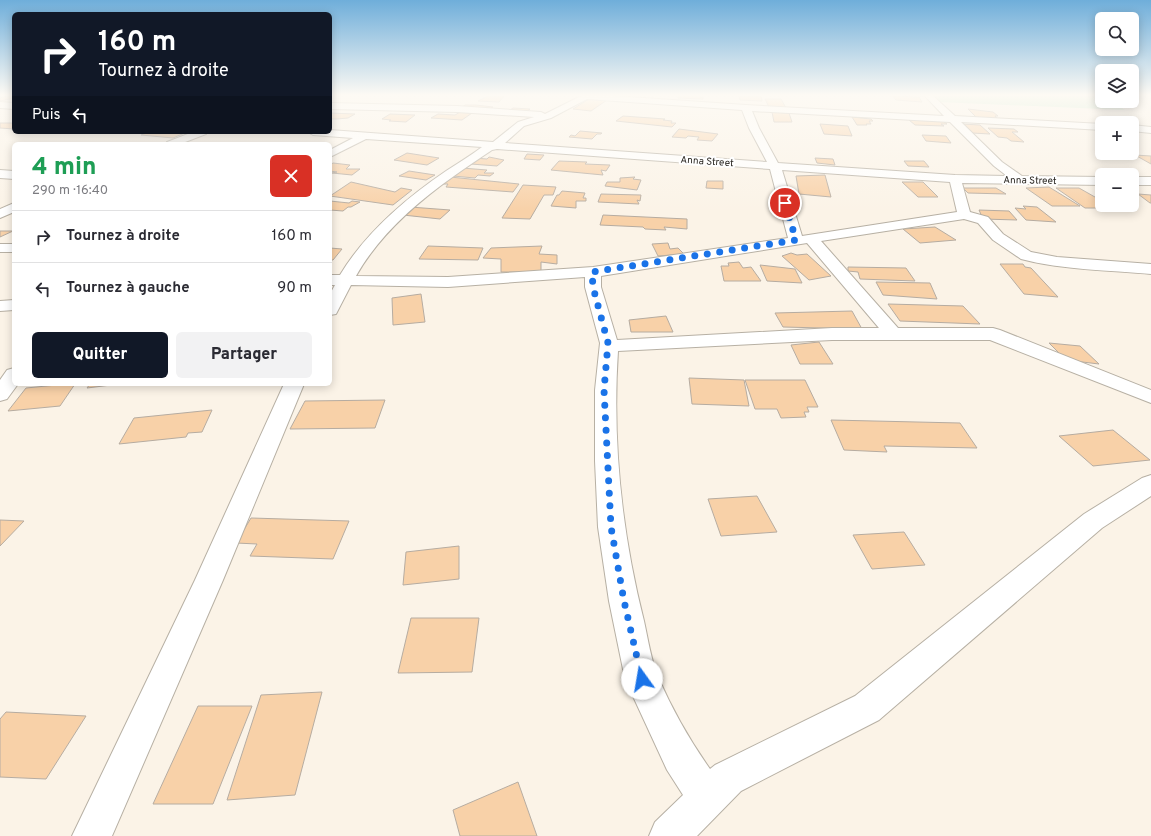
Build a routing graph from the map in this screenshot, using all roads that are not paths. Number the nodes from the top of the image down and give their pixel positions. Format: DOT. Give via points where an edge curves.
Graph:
graph roads {
  1 [pos="511,133"];
  2 [pos="757,133"];
  3 [pos="966,133"];
  4 [pos="197,134"];
  5 [pos="332,134"];
  6 [pos="362,137"];
  7 [pos="176,142"];
  8 [pos="495,146"];
  9 [pos="332,153"];
  10 [pos="775,167"];
  11 [pos="0,174"];
  12 [pos="12,175"];
  13 [pos="955,179"];
  14 [pos="1021,181"];
  15 [pos="1095,181"];
  16 [pos="1139,181"];
  17 [pos="1151,181"];
  18 [pos="12,209"];
  19 [pos="0,214"];
  20 [pos="964,215"];
  21 [pos="803,239"];
  22 [pos="0,248"];
  23 [pos="12,248"];
  24 [pos="1151,269"];
  25 [pos="592,272"];
  26 [pos="338,280"];
  27 [pos="332,302"];
  28 [pos="12,305"];
  29 [pos="0,306"];
  30 [pos="893,334"];
  31 [pos="608,346"];
  32 [pos="12,377"];
  33 [pos="293,386"];
  34 [pos="0,395"];
  35 [pos="1151,398"];
  36 [pos="1151,484"];
  37 [pos="707,798"];
  38 [pos="92,836"];
  39 [pos="670,836"];
  1 -- 8 [label="street"];
  2 -- 10 [label="street"];
  3 -- 14 [label="street" via="998,164"];
  4 -- 7 [label="street"];
  5 -- 6 [label="street, Anna Street"];
  6 -- 8 [label="street, Anna Street"];
  6 -- 9 [label="street"];
  8 -- 10 [label="street, Anna Street"];
  8 -- 26 [label="street" via="450,173 398,215"];
  10 -- 13 [label="street, Anna Street"];
  10 -- 21 [label="street"];
  11 -- 12 [label="street"];
  13 -- 14 [label="street, Anna Street"];
  13 -- 20 [label="street"];
  14 -- 15 [label="street, Anna Street"];
  16 -- 17 [label="street"];
  18 -- 19 [label="street"];
  20 -- 21 [label="street"];
  20 -- 24 [label="street" via="983,220 998,237 1026,256 1057,262"];
  21 -- 25 [label="street"];
  21 -- 30 [label="street"];
  22 -- 23 [label="street"];
  25 -- 26 [label="street" via="448,282"];
  25 -- 31 [label="street" via="593,287"];
  26 -- 27 [label="street"];
  28 -- 29 [label="street"];
  30 -- 31 [label="street" via="832,334"];
  30 -- 35 [label="street" via="993,334"];
  31 -- 37 [label="street" via="604,390 611,527 624,601 642,679 680,757"];
  32 -- 34 [label="street"];
  33 -- 38 [label="street" via="206,588"];
  36 -- 37 [label="street" via="1093,521 867,708 728,778"];
  37 -- 39 [label="street"];
}
